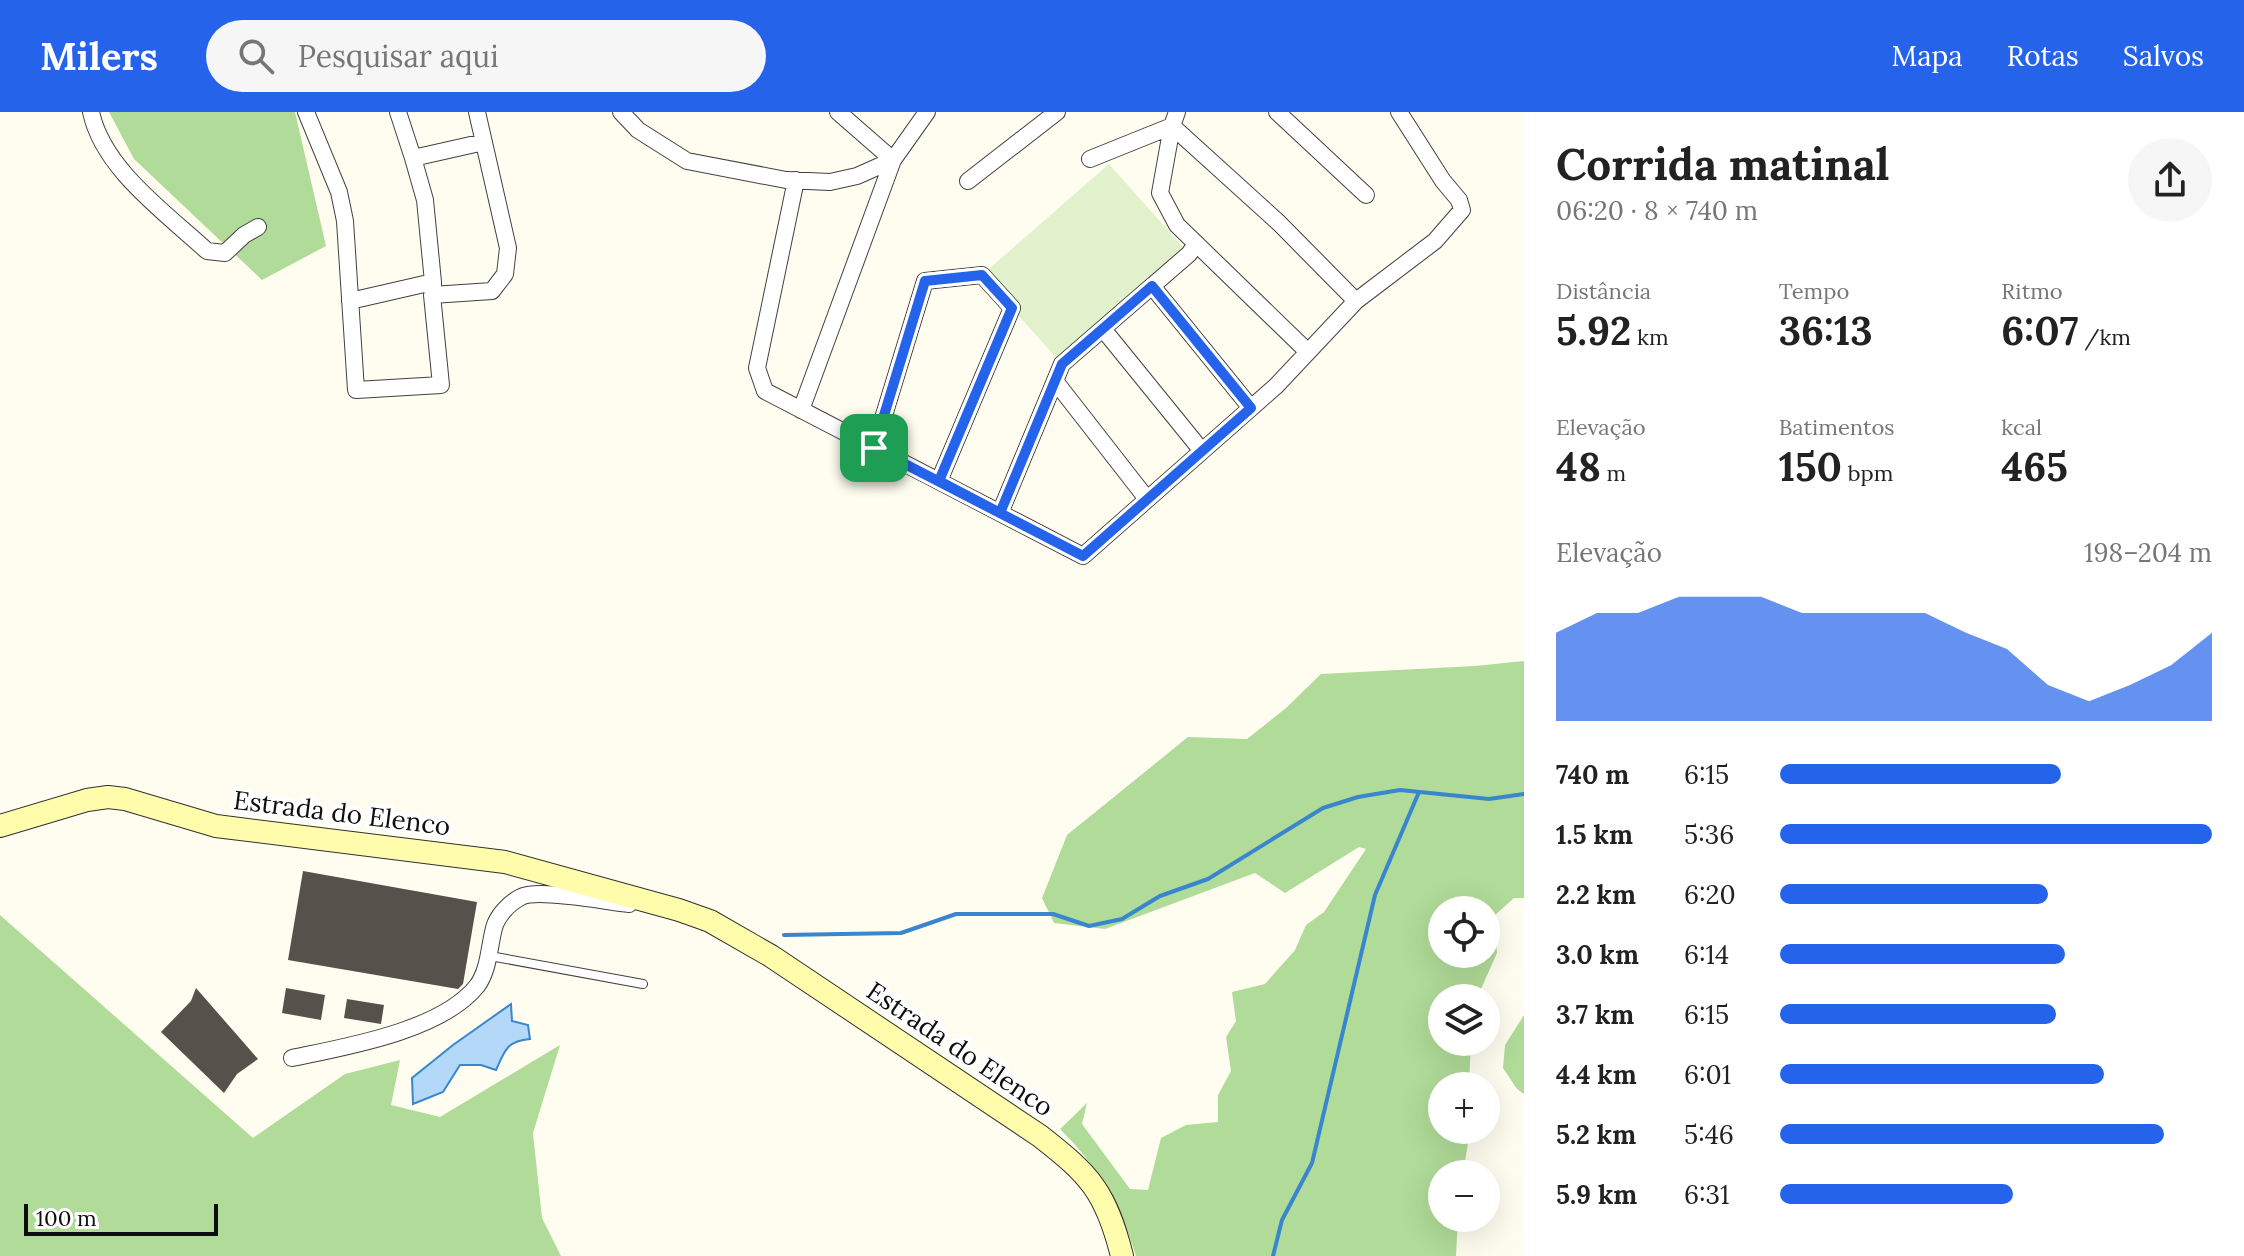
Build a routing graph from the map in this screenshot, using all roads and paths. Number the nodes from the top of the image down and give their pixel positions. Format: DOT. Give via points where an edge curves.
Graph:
graph roads {
  1 [pos="91,112"];
  2 [pos="306,112"];
  3 [pos="398,112"];
  4 [pos="477,112"];
  5 [pos="621,112"];
  6 [pos="838,112"];
  7 [pos="927,112"];
  8 [pos="1057,112"];
  9 [pos="1277,112"];
  10 [pos="1399,112"];
  11 [pos="1174,119"];
  12 [pos="484,142"];
  13 [pos="413,158"];
  14 [pos="1090,159"];
  15 [pos="893,160"];
  16 [pos="796,180"];
  17 [pos="968,181"];
  18 [pos="1366,195"];
  19 [pos="258,227"];
  20 [pos="1196,244"];
  21 [pos="1152,286"];
  22 [pos="433,289"];
  23 [pos="350,301"];
  24 [pos="1356,301"];
  25 [pos="1103,329"];
  26 [pos="1308,352"];
  27 [pos="1055,381"];
  28 [pos="1251,408"];
  29 [pos="801,410"];
  30 [pos="874,448"];
  31 [pos="1202,451"];
  32 [pos="939,481"];
  33 [pos="1147,499"];
  34 [pos="1000,513"];
  35 [pos="0,826"];
  36 [pos="679,910"];
  37 [pos="490,956"];
  38 [pos="643,984"];
  39 [pos="292,1058"];
  40 [pos="1122,1256"];
  1 -- 19 [label="street" via="95,133 120,169 207,251 225,253"];
  2 -- 23 [label="street" via="339,192"];
  3 -- 13 [label="street"];
  4 -- 12 [label="street"];
  5 -- 16 [label="street" via="638,130 687,161"];
  6 -- 15 [label="street"];
  7 -- 15 [label="street"];
  8 -- 17 [label="street"];
  9 -- 18 [label="street"];
  10 -- 24 [label="street" via="1462,210 1435,241"];
  11 -- 14 [label="street"];
  11 -- 20 [label="street" via="1160,193 1177,225"];
  11 -- 24 [label="street"];
  12 -- 13 [label="street"];
  12 -- 22 [label="street" via="508,248 505,274 492,291"];
  13 -- 22 [label="street" via="425,200"];
  15 -- 16 [label="street" via="830,182"];
  15 -- 29 [label="street"];
  16 -- 29 [label="street" via="757,368 765,391"];
  20 -- 21 [label="street"];
  20 -- 26 [label="street"];
  21 -- 25 [label="street"];
  21 -- 28 [label="street"];
  22 -- 23 [label="street"];
  22 -- 23 [label="street" via="441,385 356,390"];
  24 -- 26 [label="street"];
  25 -- 27 [label="street" via="1062,364"];
  25 -- 31 [label="street"];
  26 -- 28 [label="street"];
  27 -- 33 [label="street"];
  27 -- 34 [label="street"];
  28 -- 31 [label="street"];
  29 -- 30 [label="street"];
  30 -- 32 [label="street"];
  30 -- 32 [label="street" via="925,281 982,275 1012,308"];
  31 -- 33 [label="street"];
  32 -- 34 [label="street"];
  33 -- 34 [label="street" via="1083,556"];
  35 -- 36 [label="street, Estrada do Elenco" via="87,800 125,799 216,826 505,862"];
  36 -- 37 [label="street, Estrada do Elenco" via="522,895 494,925"];
  36 -- 40 [label="street, Estrada do Elenco" via="710,921 771,956 1040,1136 1081,1169 1098,1191"];
  37 -- 38 [label="lane"];
  37 -- 39 [label="street, Estrada do Elenco" via="478,985 424,1022 359,1044"];
}
